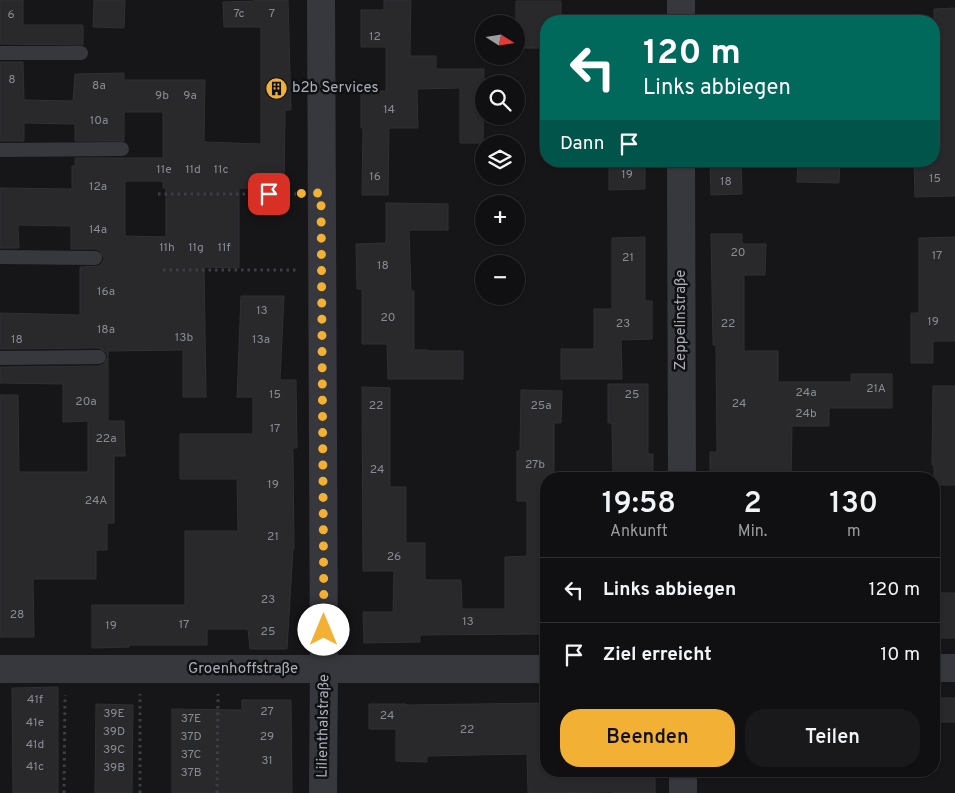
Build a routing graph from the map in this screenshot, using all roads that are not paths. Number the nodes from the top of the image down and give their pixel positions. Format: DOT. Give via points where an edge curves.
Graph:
graph roads {
  1 [pos="321,0"];
  2 [pos="681,0"];
  3 [pos="681,15"];
  4 [pos="0,53"];
  5 [pos="82,53"];
  6 [pos="122,149"];
  7 [pos="0,150"];
  8 [pos="681,167"];
  9 [pos="0,257"];
  10 [pos="95,258"];
  11 [pos="99,357"];
  12 [pos="0,358"];
  13 [pos="682,472"];
  14 [pos="940,668"];
  15 [pos="955,668"];
  16 [pos="0,669"];
  17 [pos="324,669"];
  18 [pos="540,669"];
  19 [pos="683,777"];
  20 [pos="323,793"];
  21 [pos="683,793"];
  1 -- 17 [label="street, Lilienthalstraße"];
  2 -- 3 [label="street"];
  4 -- 5 [label="lane"];
  6 -- 7 [label="lane"];
  8 -- 13 [label="street, Zeppelinstraße"];
  9 -- 10 [label="lane"];
  11 -- 12 [label="lane"];
  14 -- 15 [label="street"];
  16 -- 17 [label="street, Groenhoffstraße"];
  17 -- 18 [label="street, Groenhoffstraße"];
  17 -- 20 [label="street, Lilienthalstraße"];
  19 -- 21 [label="street"];
}
